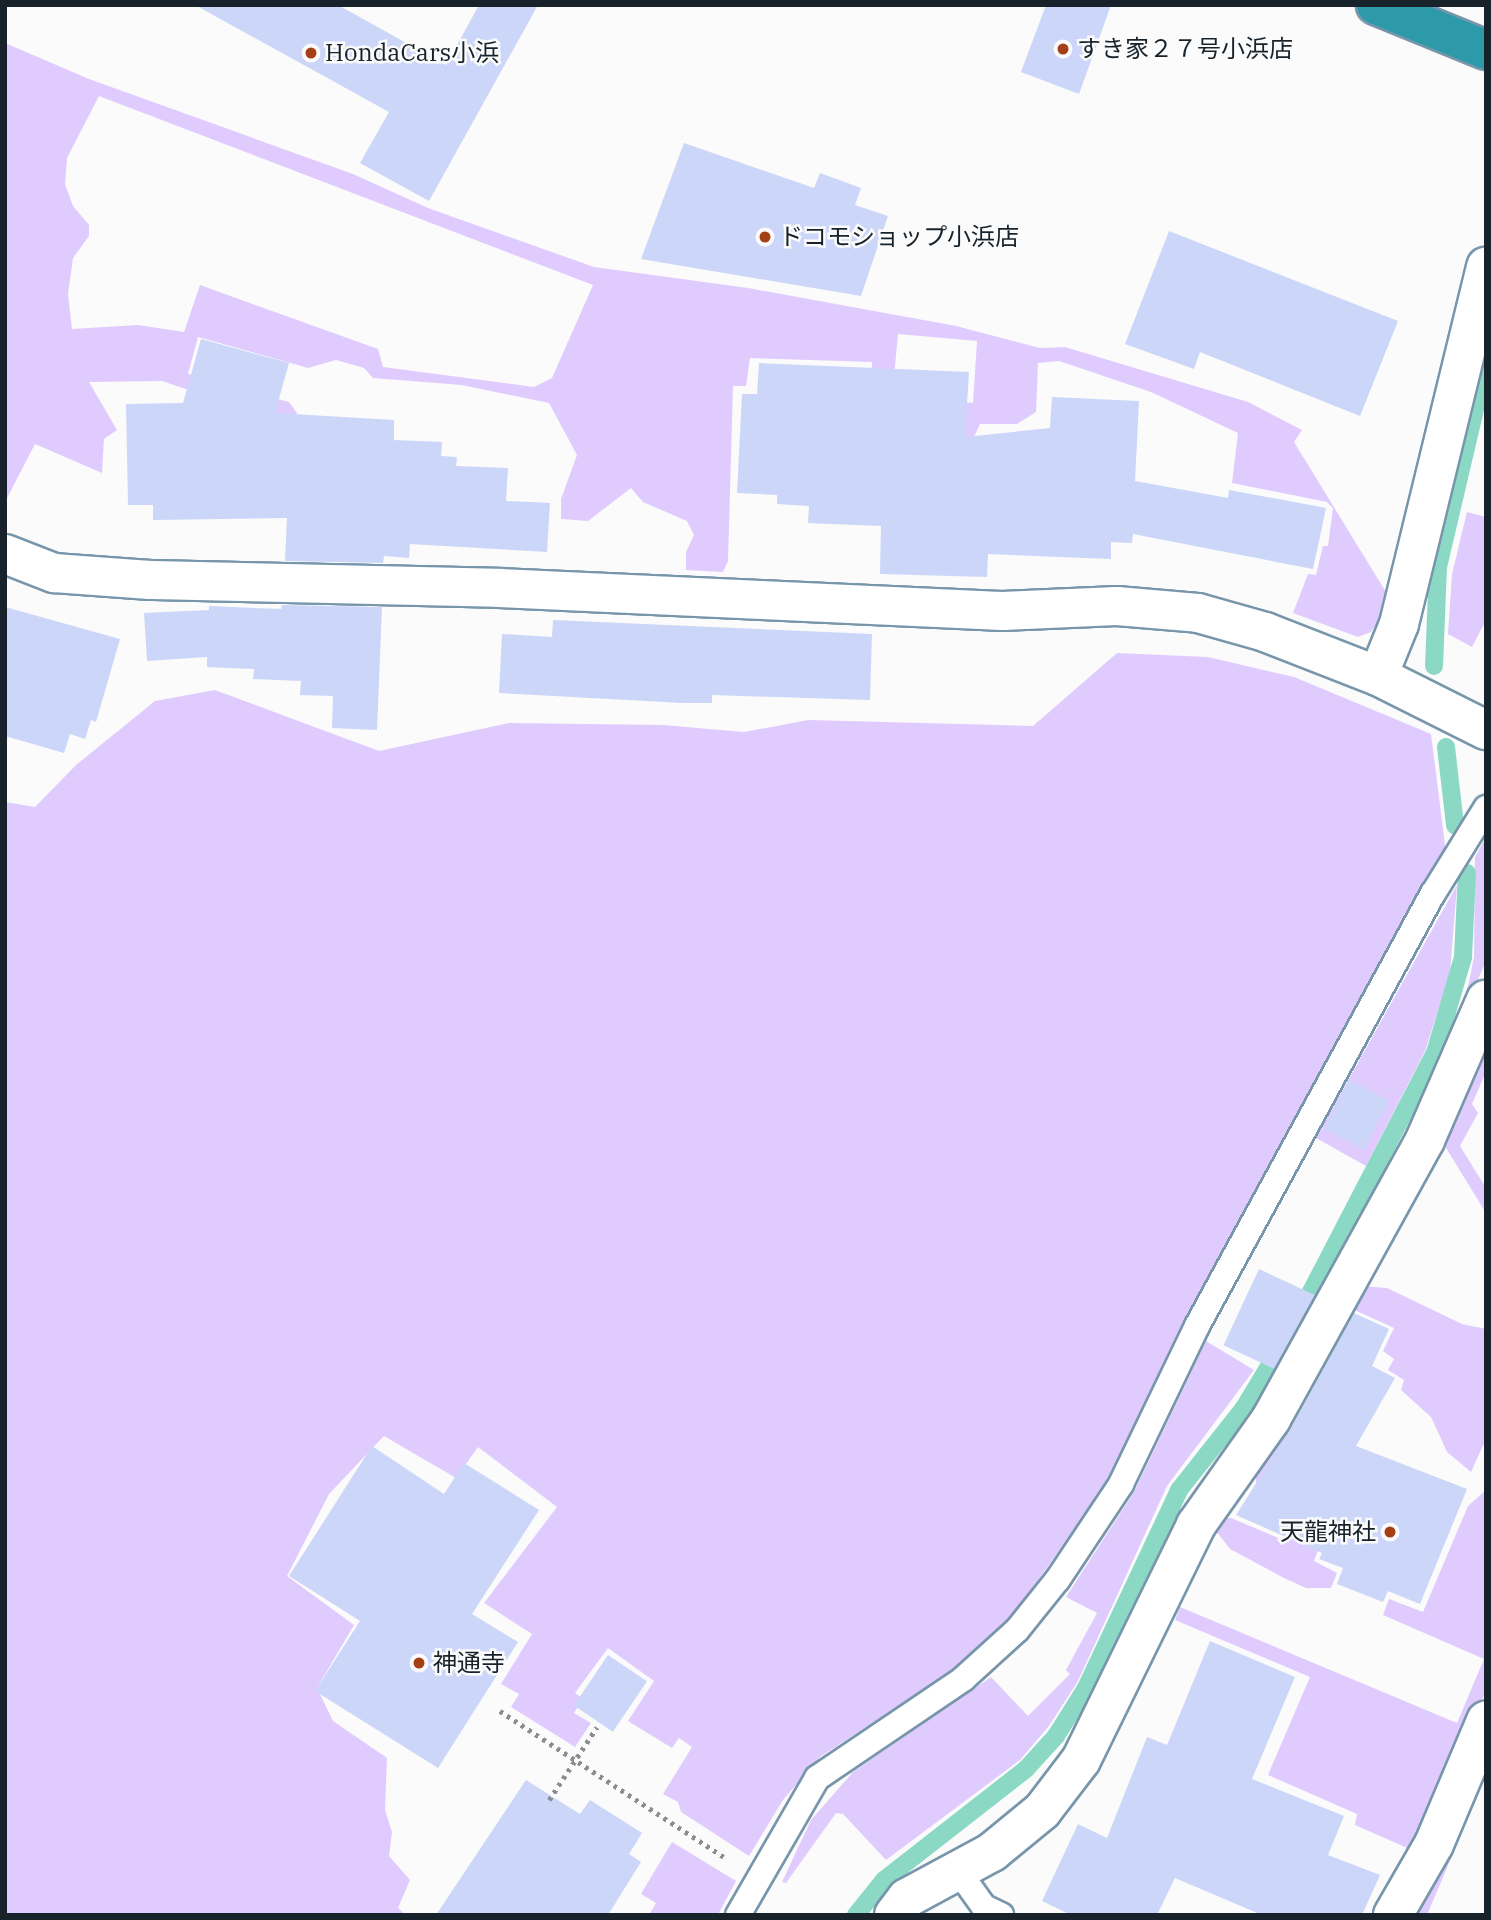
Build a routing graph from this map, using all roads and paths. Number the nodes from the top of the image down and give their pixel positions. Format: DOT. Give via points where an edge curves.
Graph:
graph roads {
  1 [pos="1376,5"];
  2 [pos="1486,50"];
  3 [pos="1486,267"];
  4 [pos="5,554"];
  5 [pos="1378,676"];
  6 [pos="1486,730"];
  7 [pos="1486,808"];
  8 [pos="1486,1000"];
  9 [pos="500,1712"];
  10 [pos="1486,1721"];
  11 [pos="597,1727"];
  12 [pos="575,1760"];
  13 [pos="549,1800"];
  14 [pos="956,1868"];
  15 [pos="760,1880"];
  16 [pos="738,1915"];
  17 [pos="894,1915"];
  18 [pos="1001,1915"];
  19 [pos="1392,1915"];
  1 -- 2 [label="highway"];
  3 -- 5 [label="street" via="1399,624"];
  4 -- 5 [label="street" via="54,573 150,580 499,588 1002,611 1117,606 1198,613 1265,632"];
  5 -- 6 [label="street"];
  7 -- 15 [label="lane" via="1197,1326 1121,1484 1058,1579 1017,1630 962,1679 817,1778"];
  8 -- 14 [label="street" via="1425,1140 1271,1419 1196,1525 1081,1759 1042,1811 992,1852"];
  9 -- 12 [label="path"];
  10 -- 19 [label="street" via="1434,1844"];
  11 -- 12 [label="path"];
  12 -- 13 [label="path"];
  12 -- 15 [label="path"];
  14 -- 17 [label="street" via="907,1898"];
  14 -- 18 [label="lane" via="984,1907"];
  15 -- 16 [label="lane"];
}
